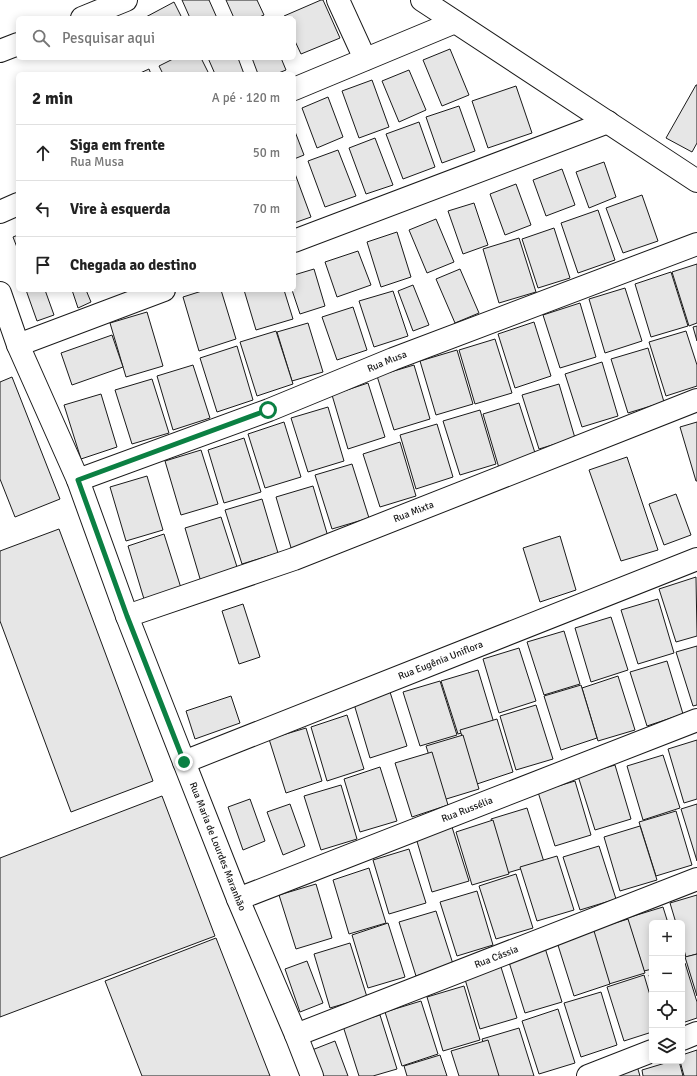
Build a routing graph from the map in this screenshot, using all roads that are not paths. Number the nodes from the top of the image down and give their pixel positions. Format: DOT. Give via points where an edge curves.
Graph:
graph roads {
  1 [pos="126,0"];
  2 [pos="338,0"];
  3 [pos="422,0"];
  4 [pos="87,16"];
  5 [pos="455,22"];
  6 [pos="16,45"];
  7 [pos="0,51"];
  8 [pos="365,59"];
  9 [pos="296,88"];
  10 [pos="608,122"];
  11 [pos="697,181"];
  12 [pos="16,205"];
  13 [pos="0,212"];
  14 [pos="296,240"];
  15 [pos="697,244"];
  16 [pos="159,292"];
  17 [pos="0,293"];
  18 [pos="18,345"];
  19 [pos="697,400"];
  20 [pos="78,480"];
  21 [pos="697,559"];
  22 [pos="127,616"];
  23 [pos="697,720"];
  24 [pos="184,762"];
  25 [pos="697,879"];
  26 [pos="238,899"];
  27 [pos="697,1033"];
  28 [pos="296,1034"];
  29 [pos="685,1038"];
  30 [pos="649,1052"];
  31 [pos="312,1076"];
  32 [pos="588,1076"];
  1 -- 4 [label="street"];
  2 -- 8 [label="street"];
  3 -- 5 [label="street"];
  5 -- 8 [label="street"];
  5 -- 10 [label="street"];
  6 -- 7 [label="street"];
  8 -- 9 [label="street"];
  10 -- 11 [label="street"];
  10 -- 14 [label="street"];
  12 -- 13 [label="street"];
  15 -- 20 [label="street, Rua Musa" via="393,359 268,410"];
  16 -- 18 [label="street"];
  17 -- 18 [label="street, Rua Maria de Lourdes Maranhão"];
  18 -- 20 [label="street, Rua Maria de Lourdes Maranhão"];
  19 -- 22 [label="street, Rua Mixta" via="294,559"];
  20 -- 22 [label="street, Rua Maria de Lourdes Maranhão"];
  21 -- 24 [label="street, Rua Eugênia Uniflora"];
  22 -- 24 [label="street, Rua Maria de Lourdes Maranhão"];
  23 -- 26 [label="street, Rua Russélia"];
  24 -- 26 [label="street, Rua Maria de Lourdes Maranhão"];
  25 -- 28 [label="street, Rua Cássia"];
  26 -- 28 [label="street, Rua Maria de Lourdes Maranhão"];
  27 -- 29 [label="street"];
  28 -- 31 [label="street, Rua Maria de Lourdes Maranhão"];
  30 -- 32 [label="street"];
}
